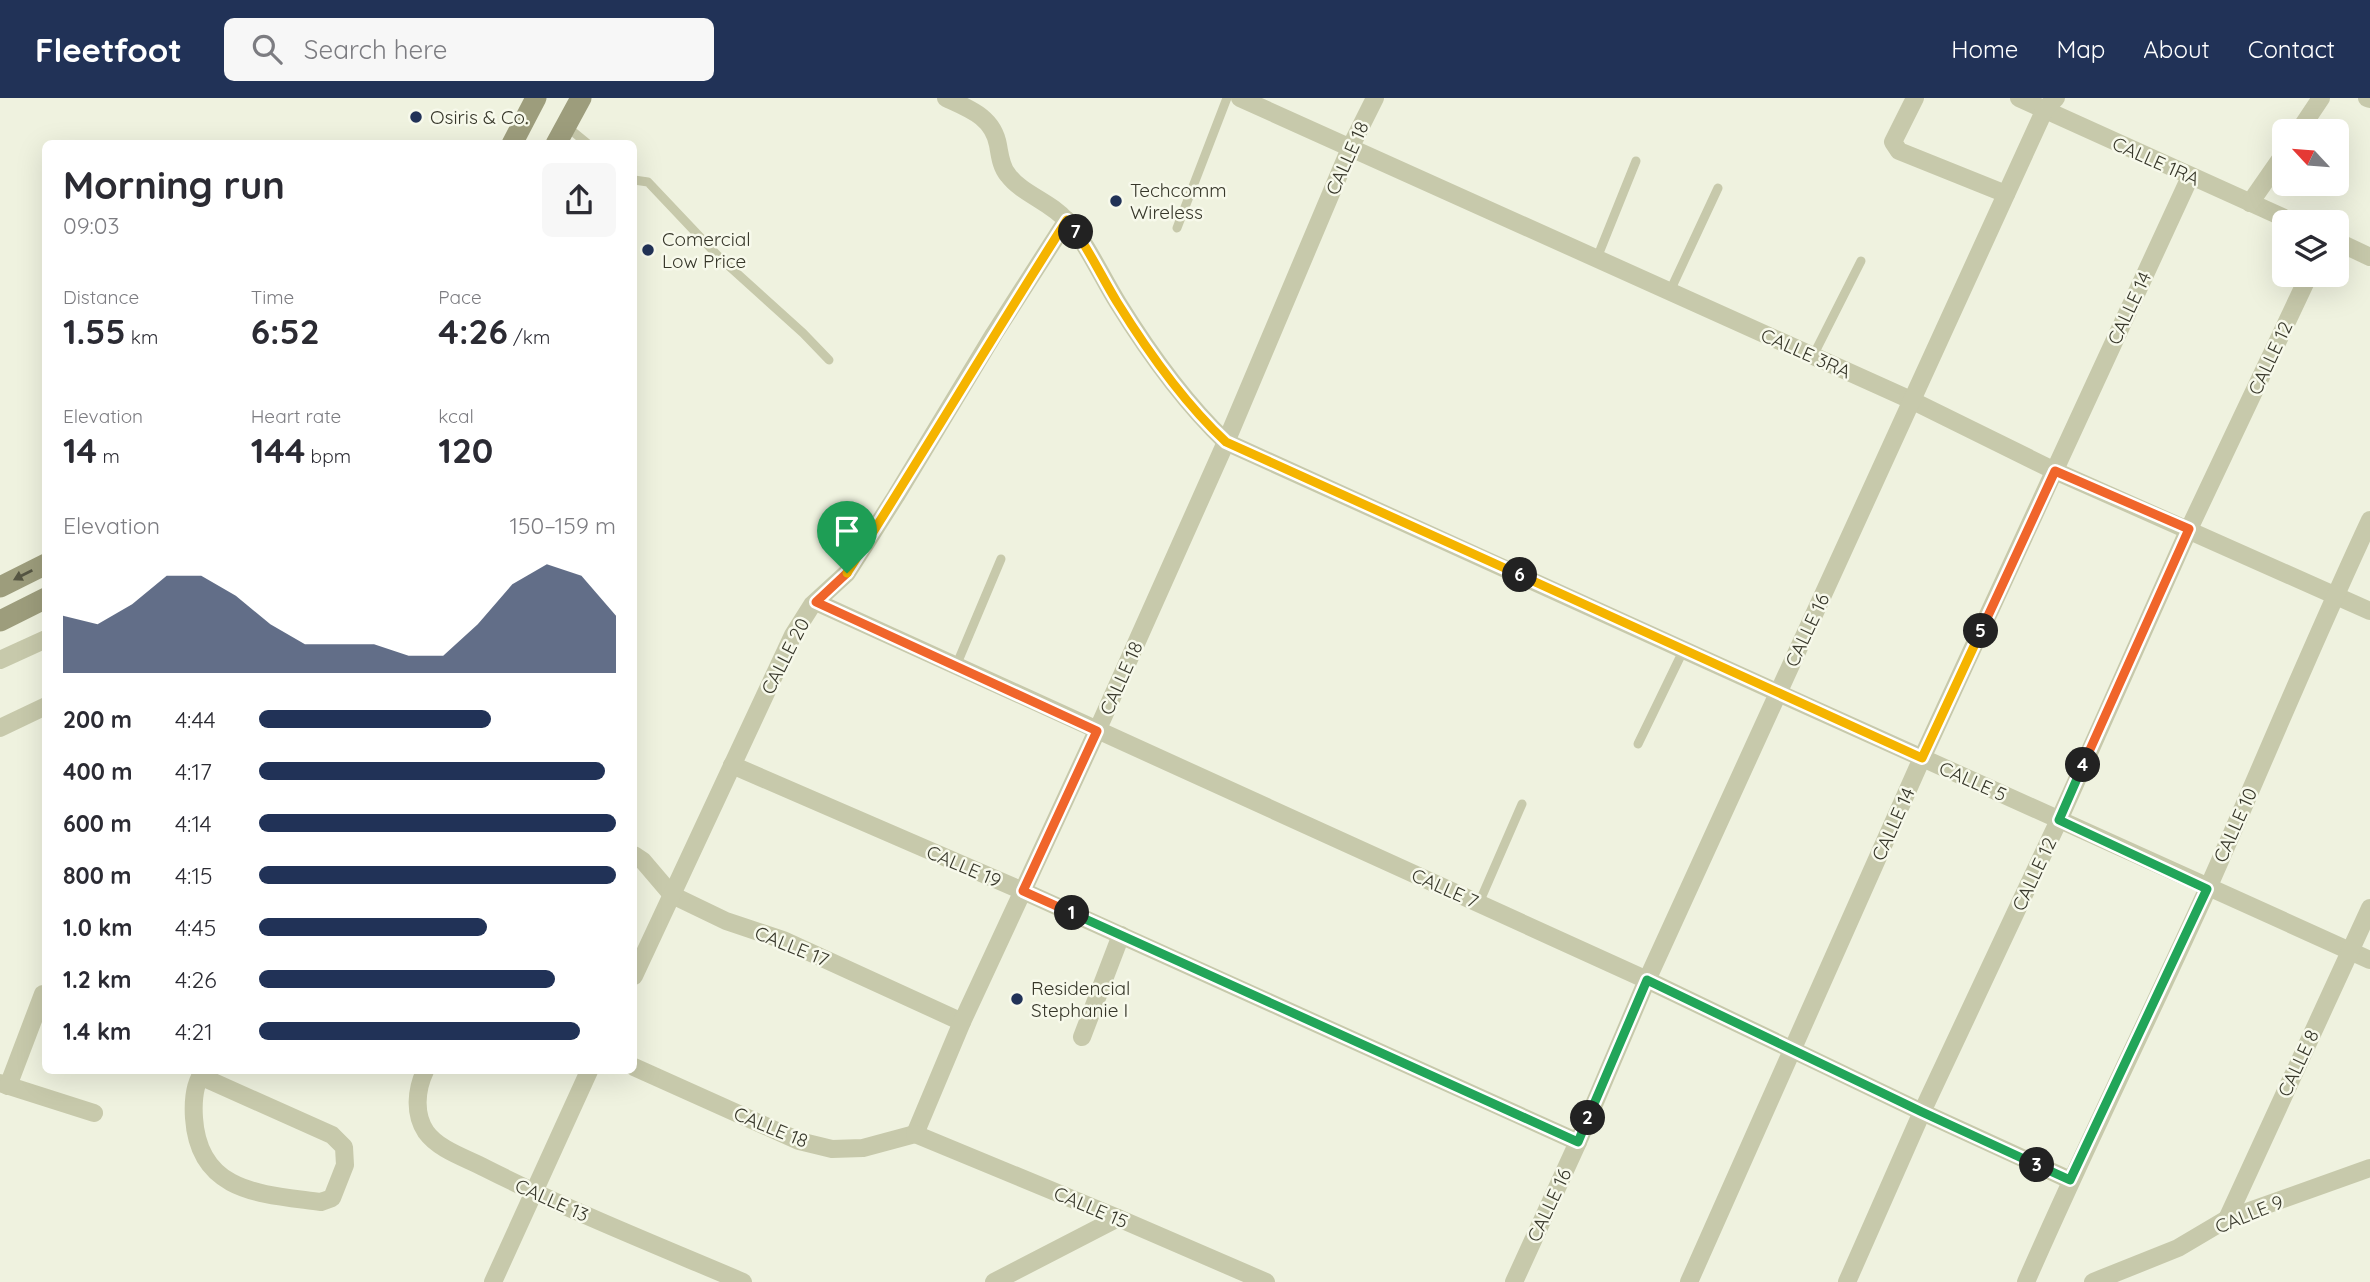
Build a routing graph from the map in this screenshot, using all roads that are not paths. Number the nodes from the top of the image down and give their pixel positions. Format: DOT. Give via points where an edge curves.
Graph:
graph roads {
  1 [pos="536,98"];
  2 [pos="581,98"];
  3 [pos="1227,98"];
  4 [pos="1240,98"];
  5 [pos="1375,98"];
  6 [pos="1915,98"];
  7 [pos="2020,98"];
  8 [pos="2321,98"];
  9 [pos="954,100"];
  10 [pos="2050,104"];
  11 [pos="2307,119"];
  12 [pos="561,135"];
  13 [pos="514,140"];
  14 [pos="1351,146"];
  15 [pos="1636,161"];
  16 [pos="2272,171"];
  17 [pos="2189,177"];
  18 [pos="637,180"];
  19 [pos="1718,188"];
  20 [pos="2006,194"];
  21 [pos="2250,203"];
  22 [pos="2272,213"];
  23 [pos="1067,220"];
  24 [pos="1177,228"];
  25 [pos="2349,247"];
  26 [pos="2370,257"];
  27 [pos="1597,258"];
  28 [pos="1861,261"];
  29 [pos="2303,287"];
  30 [pos="1670,291"];
  31 [pos="1813,356"];
  32 [pos="829,360"];
  33 [pos="1913,401"];
  34 [pos="1226,442"];
  35 [pos="2055,471"];
  36 [pos="2370,520"];
  37 [pos="2189,529"];
  38 [pos="1001,559"];
  39 [pos="42,566"];
  40 [pos="0,587"];
  41 [pos="2335,595"];
  42 [pos="42,600"];
  43 [pos="816,602"];
  44 [pos="2370,611"];
  45 [pos="0,621"];
  46 [pos="42,641"];
  47 [pos="1684,649"];
  48 [pos="0,660"];
  49 [pos="956,666"];
  50 [pos="1779,692"];
  51 [pos="42,708"];
  52 [pos="0,728"];
  53 [pos="1097,731"];
  54 [pos="1638,744"];
  55 [pos="1922,758"];
  56 [pos="733,765"];
  57 [pos="1522,804"];
  58 [pos="2059,820"];
  59 [pos="637,857"];
  60 [pos="2207,889"];
  61 [pos="1023,891"];
  62 [pos="672,895"];
  63 [pos="1479,903"];
  64 [pos="2370,908"];
  65 [pos="1121,935"];
  66 [pos="2350,951"];
  67 [pos="2370,960"];
  68 [pos="637,970"];
  69 [pos="1647,980"];
  70 [pos="42,996"];
  71 [pos="962,1022"];
  72 [pos="1082,1037"];
  73 [pos="1793,1049"];
  74 [pos="637,1068"];
  75 [pos="202,1074"];
  76 [pos="204,1074"];
  77 [pos="424,1074"];
  78 [pos="588,1074"];
  79 [pos="4,1084"];
  80 [pos="1922,1112"];
  81 [pos="94,1113"];
  82 [pos="915,1134"];
  83 [pos="1578,1142"];
  84 [pos="2370,1168"];
  85 [pos="2070,1180"];
  86 [pos="532,1192"];
  87 [pos="1118,1218"];
  88 [pos="2227,1219"];
  89 [pos="493,1282"];
  90 [pos="743,1282"];
  91 [pos="994,1282"];
  92 [pos="1266,1282"];
  93 [pos="1514,1282"];
  94 [pos="1689,1282"];
  95 [pos="1847,1282"];
  96 [pos="2026,1282"];
  97 [pos="2093,1282"];
  1 -- 13 [label="main road"];
  2 -- 12 [label="main road"];
  3 -- 24 [label="lane"];
  4 -- 14 [label="street, CALLE 3RA"];
  5 -- 14 [label="street, CALLE 18"];
  6 -- 20 [label="street" via="1893,142 1899,151"];
  7 -- 10 [label="street, CALLE 1RA"];
  8 -- 11 [label="street"];
  9 -- 23 [label="street, CALLE 5" via="990,124 1010,179"];
  10 -- 17 [label="street, CALLE 1RA"];
  10 -- 20 [label="street, CALLE 16"];
  14 -- 27 [label="street, CALLE 3RA"];
  14 -- 34 [label="street, CALLE 18"];
  15 -- 27 [label="lane"];
  16 -- 21 [label="street"];
  17 -- 21 [label="street, CALLE 1RA"];
  17 -- 35 [label="street, CALLE 14"];
  18 -- 32 [label="lane" via="648,182 720,258"];
  19 -- 30 [label="lane"];
  20 -- 33 [label="street, CALLE 16"];
  21 -- 22 [label="street, CALLE 1RA"];
  23 -- 34 [label="street, CALLE 5" via="1175,386"];
  23 -- 43 [label="street, CALLE 20" via="847,573"];
  25 -- 26 [label="street"];
  27 -- 30 [label="street, CALLE 3RA"];
  28 -- 31 [label="lane"];
  29 -- 37 [label="street, CALLE 12"];
  30 -- 31 [label="street, CALLE 3RA"];
  31 -- 33 [label="street, CALLE 3RA"];
  33 -- 35 [label="street, CALLE 3RA"];
  33 -- 50 [label="street, CALLE 16"];
  34 -- 47 [label="street, CALLE 5"];
  34 -- 53 [label="street, CALLE 18"];
  35 -- 37 [label="street, CALLE 3RA"];
  35 -- 55 [label="street, CALLE 14"];
  36 -- 41 [label="street, CALLE 10"];
  37 -- 41 [label="street, CALLE 3RA"];
  37 -- 58 [label="street, CALLE 12"];
  38 -- 49 [label="lane"];
  39 -- 40 [label="main road, one-way"];
  41 -- 44 [label="street, CALLE 3RA"];
  41 -- 60 [label="street, CALLE 10"];
  42 -- 45 [label="main road"];
  43 -- 49 [label="street, CALLE 7"];
  43 -- 56 [label="street, CALLE 20" via="793,635"];
  46 -- 48 [label="street"];
  47 -- 50 [label="street, CALLE 5"];
  47 -- 54 [label="lane"];
  49 -- 53 [label="street, CALLE 7"];
  50 -- 55 [label="street, CALLE 5"];
  50 -- 69 [label="street, CALLE 16"];
  51 -- 52 [label="street"];
  53 -- 61 [label="street, CALLE 18"];
  53 -- 63 [label="street, CALLE 7"];
  55 -- 58 [label="street, CALLE 5"];
  55 -- 73 [label="street, CALLE 14"];
  56 -- 61 [label="street, CALLE 19"];
  56 -- 62 [label="street, CALLE 20"];
  57 -- 63 [label="lane"];
  58 -- 60 [label="street, CALLE 5"];
  58 -- 80 [label="street, CALLE 12"];
  59 -- 62 [label="street, CALLE 17"];
  60 -- 66 [label="street, CALLE 5"];
  60 -- 85 [label="street, CALLE 10"];
  61 -- 65 [label="street, CALLE 19"];
  61 -- 71 [label="street, CALLE 18"];
  62 -- 68 [label="street, CALLE 20"];
  62 -- 71 [label="street, CALLE 17"];
  63 -- 69 [label="street, CALLE 7"];
  64 -- 66 [label="street, CALLE 8"];
  65 -- 72 [label="street"];
  65 -- 83 [label="street, CALLE 19"];
  66 -- 67 [label="street, CALLE 5"];
  66 -- 88 [label="street, CALLE 8"];
  69 -- 73 [label="street, CALLE 7"];
  69 -- 83 [label="street, CALLE 16"];
  70 -- 79 [label="street"];
  71 -- 82 [label="street, CALLE 18"];
  73 -- 80 [label="street, CALLE 7"];
  73 -- 94 [label="street, CALLE 14"];
  74 -- 82 [label="street, CALLE 18" via="799,1141 832,1149 863,1148"];
  75 -- 76 [label="street" via="193,1102 195,1126 202,1151 215,1171 251,1192 321,1202 332,1198 345,1165 344,1147 332,1135"];
  77 -- 86 [label="street, CALLE 13" via="418,1106 427,1133 440,1145"];
  78 -- 86 [label="street"];
  79 -- 81 [label="street"];
  80 -- 85 [label="street, CALLE 7"];
  80 -- 95 [label="street, CALLE 12"];
  82 -- 87 [label="street, CALLE 15"];
  83 -- 93 [label="street, CALLE 16"];
  84 -- 88 [label="street, CALLE 9"];
  85 -- 96 [label="street, CALLE 10"];
  86 -- 89 [label="street"];
  86 -- 90 [label="street, CALLE 13"];
  87 -- 91 [label="street"];
  87 -- 92 [label="street, CALLE 15"];
  88 -- 97 [label="street, CALLE 9" via="2178,1248"];
}
